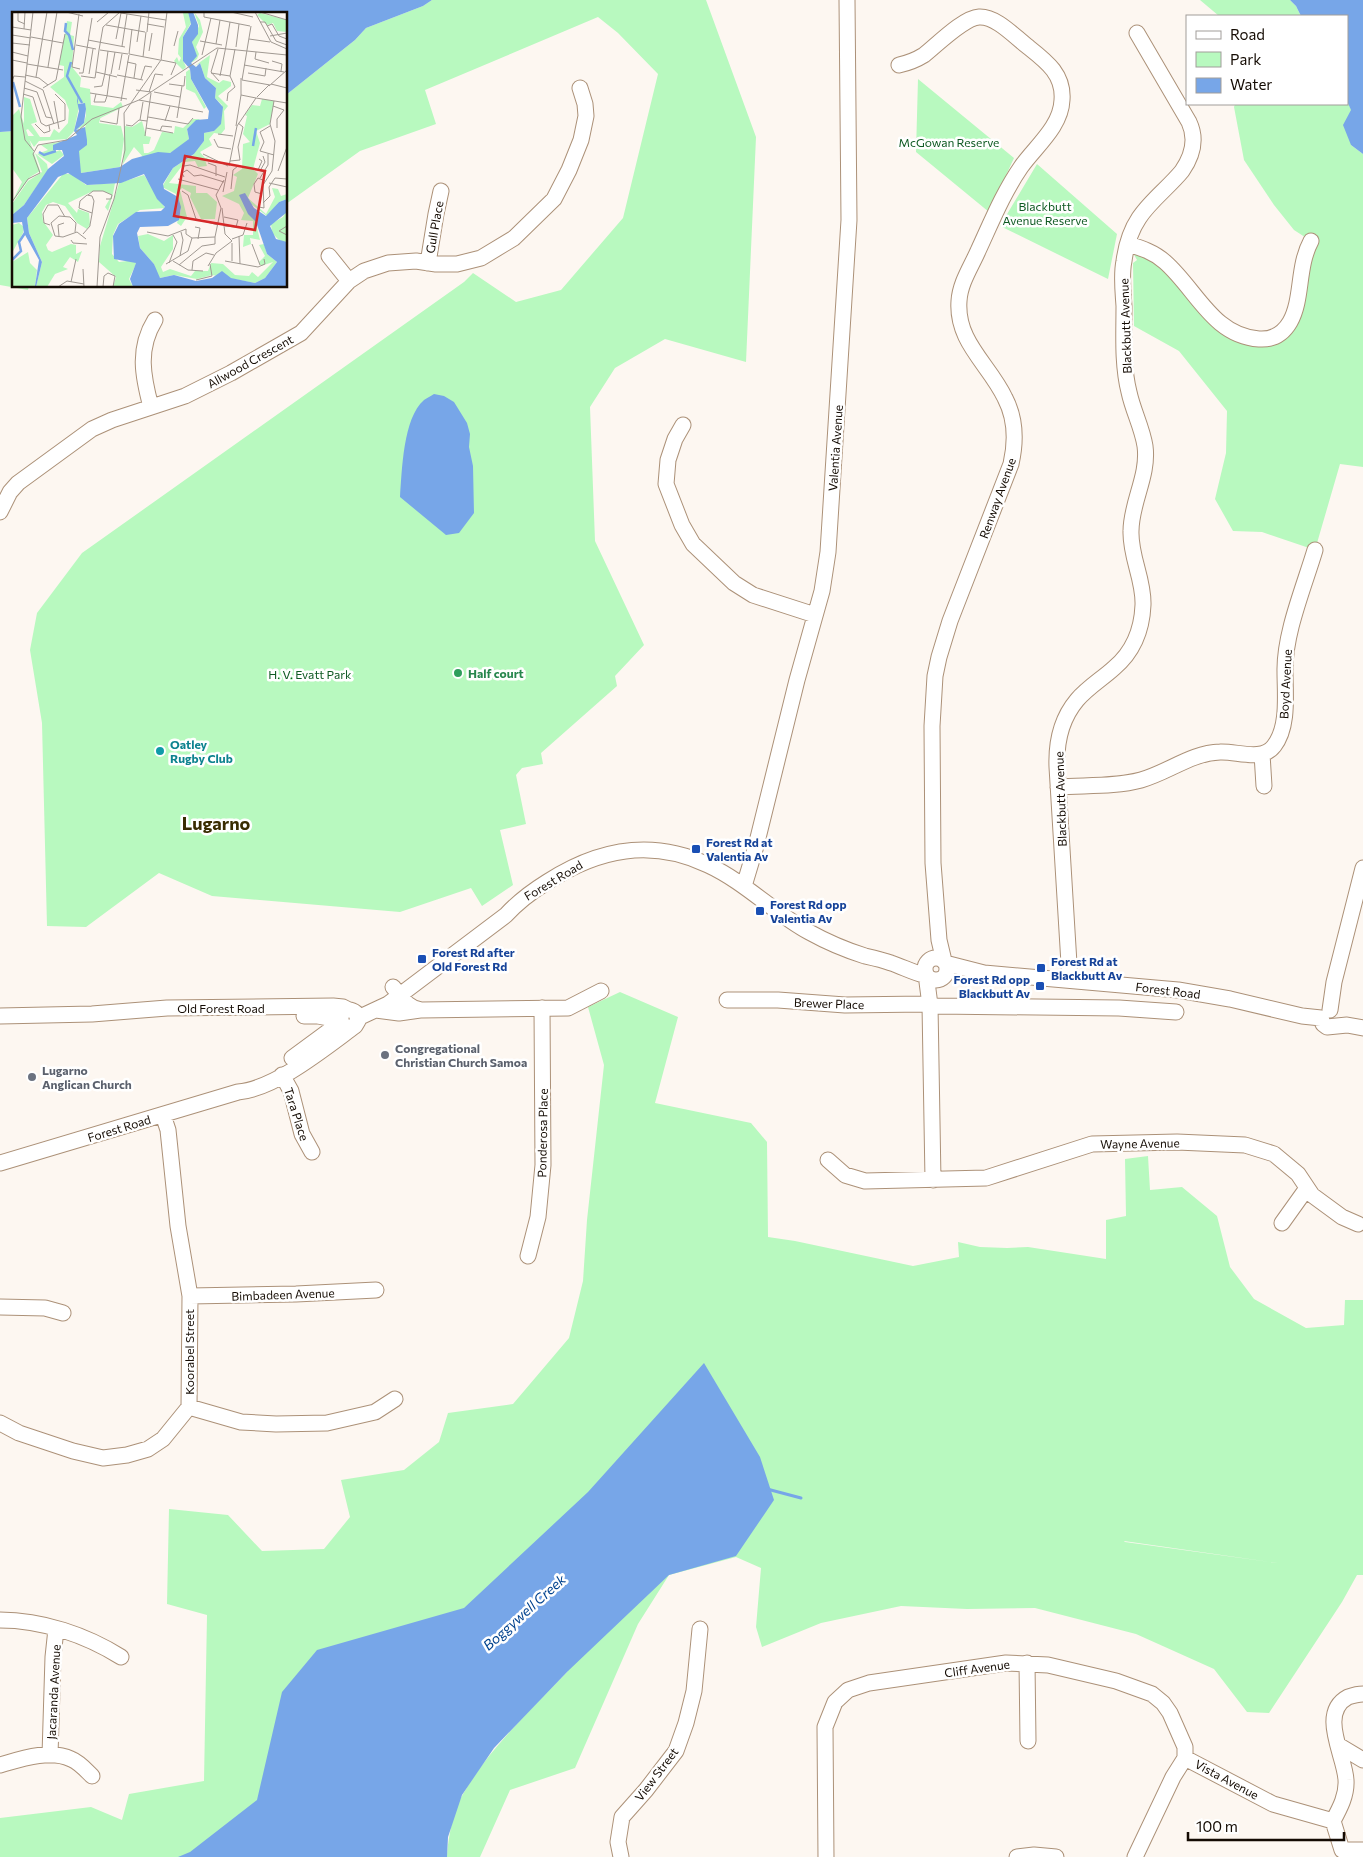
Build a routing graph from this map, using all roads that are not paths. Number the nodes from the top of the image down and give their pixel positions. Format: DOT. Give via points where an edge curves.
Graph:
graph roads {
  1 [pos="847,0"];
  2 [pos="1137,33"];
  3 [pos="899,65"];
  4 [pos="580,88"];
  5 [pos="441,191"];
  6 [pos="1311,241"];
  7 [pos="1128,244"];
  8 [pos="329,256"];
  9 [pos="428,263"];
  10 [pos="349,281"];
  11 [pos="155,320"];
  12 [pos="151,407"];
  13 [pos="683,425"];
  14 [pos="0,512"];
  15 [pos="1316,550"];
  16 [pos="815,615"];
  17 [pos="1262,754"];
  18 [pos="1264,786"];
  19 [pos="1058,787"];
  20 [pos="1363,868"];
  21 [pos="744,886"];
  22 [pos="935,970"];
  23 [pos="1070,980"];
  24 [pos="397,991"];
  25 [pos="601,992"];
  26 [pos="727,1000"];
  27 [pos="930,1005"];
  28 [pos="542,1008"];
  29 [pos="376,1010"];
  30 [pos="421,1010"];
  31 [pos="1176,1012"];
  32 [pos="92,1014"];
  33 [pos="0,1016"];
  34 [pos="312,1016"];
  35 [pos="1329,1017"];
  36 [pos="349,1018"];
  37 [pos="1363,1020"];
  38 [pos="1363,1028"];
  39 [pos="322,1036"];
  40 [pos="282,1075"];
  41 [pos="238,1092"];
  42 [pos="163,1115"];
  43 [pos="312,1152"];
  44 [pos="828,1160"];
  45 [pos="0,1163"];
  46 [pos="933,1180"];
  47 [pos="1307,1188"];
  48 [pos="1282,1223"];
  49 [pos="1358,1224"];
  50 [pos="528,1256"];
  51 [pos="376,1290"];
  52 [pos="190,1296"];
  53 [pos="0,1307"];
  54 [pos="63,1313"];
  55 [pos="395,1399"];
  56 [pos="189,1407"];
  57 [pos="0,1423"];
  58 [pos="0,1620"];
  59 [pos="56,1629"];
  60 [pos="700,1629"];
  61 [pos="121,1657"];
  62 [pos="1027,1663"];
  63 [pos="1363,1694"];
  64 [pos="1028,1741"];
  65 [pos="1338,1745"];
  66 [pos="50,1755"];
  67 [pos="1185,1758"];
  68 [pos="1363,1760"];
  69 [pos="0,1765"];
  70 [pos="92,1776"];
  71 [pos="1333,1820"];
  72 [pos="1363,1850"];
  73 [pos="621,1857"];
  74 [pos="826,1857"];
  75 [pos="1017,1857"];
  76 [pos="1056,1857"];
  77 [pos="1135,1857"];
  1 -- 16 [label="street, Valentia Avenue" via="849,220 828,552"];
  2 -- 7 [label="street, Blackbutt Avenue" via="1188,122 1194,143 1188,163 1142,213"];
  3 -- 22 [label="street, Renway Avenue" via="917,59 967,21 981,16 995,22 1050,65 1060,81 1062,100 1057,120 1005,194 965,279 959,299 966,339 1010,408 1014,442 1008,471 944,637 936,676 932,726 934,898 938,940"];
  4 -- 9 [label="street, Allwood Crescent" via="586,116 581,140 554,200 514,238 481,258 457,264"];
  5 -- 9 [label="street, Gull Place"];
  6 -- 7 [label="street" via="1303,260 1291,320 1275,337 1262,339 1237,334 1220,324 1163,260"];
  7 -- 19 [label="street, Blackbutt Avenue" via="1123,262 1125,370 1131,402 1143,436 1146,463 1132,520 1131,539 1142,587 1143,608 1136,640 1127,656 1077,700 1065,719 1056,754"];
  8 -- 10 [label="street"];
  9 -- 10 [label="street, Allwood Crescent" via="388,264 364,271"];
  10 -- 12 [label="street, Allwood Crescent" via="301,333 186,396"];
  11 -- 12 [label="street" via="147,333 143,356"];
  12 -- 14 [label="street, Allwood Crescent" via="92,429 18,483"];
  13 -- 16 [label="street" via="668,460 666,484 693,544 734,583 753,595"];
  15 -- 17 [label="street, Boyd Avenue" via="1287,645 1285,712 1281,732 1274,747"];
  16 -- 21 [label="street, Valentia Avenue"];
  17 -- 18 [label="street"];
  17 -- 19 [label="street" via="1213,752 1140,780"];
  19 -- 23 [label="street, Blackbutt Avenue"];
  20 -- 35 [label="street" via="1334,982"];
  21 -- 22 [label="street, Forest Road" via="786,918 820,938 890,962"];
  21 -- 24 [label="street, Forest Road" via="687,856 633,850 605,854 580,863 517,903 500,908"];
  22 -- 23 [label="street, Forest Road"];
  22 -- 27 [label="street"];
  23 -- 35 [label="street, Forest Road" via="1178,990 1302,1016"];
  24 -- 29 [label="street, Forest Road" via="388,1004"];
  24 -- 30 [label="street" via="411,1007"];
  24 -- 36 [label="street, Forest Road" via="380,997"];
  25 -- 28 [label="street" via="568,1008"];
  26 -- 27 [label="street, Brewer Place"];
  27 -- 31 [label="street, Forest Road"];
  27 -- 46 [label="street"];
  28 -- 30 [label="street"];
  28 -- 50 [label="street, Ponderosa Place" via="543,1166 538,1217"];
  29 -- 30 [label="street" via="399,1013"];
  29 -- 36 [label="street, Forest Road"];
  32 -- 33 [label="street, Old Forest Road"];
  32 -- 34 [label="street, Old Forest Road" via="166,1018"];
  32 -- 36 [label="street, Old Forest Road" via="166,1008 338,1006"];
  34 -- 36 [label="street, Old Forest Road"];
  34 -- 39 [label="street" via="319,1024"];
  35 -- 37 [label="street, Forest Road"];
  35 -- 38 [label="street, Forest Road"];
  36 -- 39 [label="street, Forest Road"];
  36 -- 40 [label="street, Forest Road" via="324,1049"];
  39 -- 41 [label="street, Forest Road"];
  40 -- 41 [label="street, Forest Road" via="257,1088"];
  40 -- 43 [label="street, Tara Place" via="291,1090 302,1134"];
  41 -- 42 [label="street, Forest Road"];
  42 -- 45 [label="street, Forest Road"];
  42 -- 52 [label="street, Koorabel Street" via="168,1130 178,1226"];
  44 -- 46 [label="street, Wayne Avenue" via="844,1175 865,1181"];
  46 -- 47 [label="street, Wayne Avenue" via="986,1178 1092,1144 1177,1142 1244,1145 1274,1154 1298,1174"];
  47 -- 48 [label="street"];
  47 -- 49 [label="street, Wayne Avenue" via="1327,1208"];
  51 -- 52 [label="street, Bimbadeen Avenue"];
  52 -- 56 [label="street, Koorabel Street"];
  53 -- 54 [label="street" via="45,1308"];
  55 -- 56 [label="street" via="375,1412 327,1423 241,1422"];
  56 -- 57 [label="street, Koorabel Street" via="163,1439 148,1449 103,1458 19,1433"];
  58 -- 59 [label="street"];
  59 -- 61 [label="street" via="93,1640"];
  59 -- 66 [label="street, Jacaranda Avenue"];
  60 -- 73 [label="street, View Street" via="694,1691 686,1723 676,1751 622,1817 618,1842"];
  62 -- 64 [label="street"];
  62 -- 67 [label="street, Cliff Avenue" via="1116,1681 1152,1694 1163,1703 1176,1724"];
  62 -- 74 [label="street, Cliff Avenue" via="1006,1663 869,1683 848,1690 835,1702 825,1727"];
  63 -- 65 [label="street" via="1341,1701 1334,1713"];
  65 -- 68 [label="street"];
  65 -- 71 [label="street" via="1347,1781 1343,1804"];
  66 -- 69 [label="street"];
  66 -- 70 [label="street" via="71,1759"];
  67 -- 71 [label="street, Vista Avenue" via="1273,1804"];
  67 -- 77 [label="street"];
  71 -- 72 [label="street" via="1342,1850"];
  75 -- 76 [label="street"];
}
